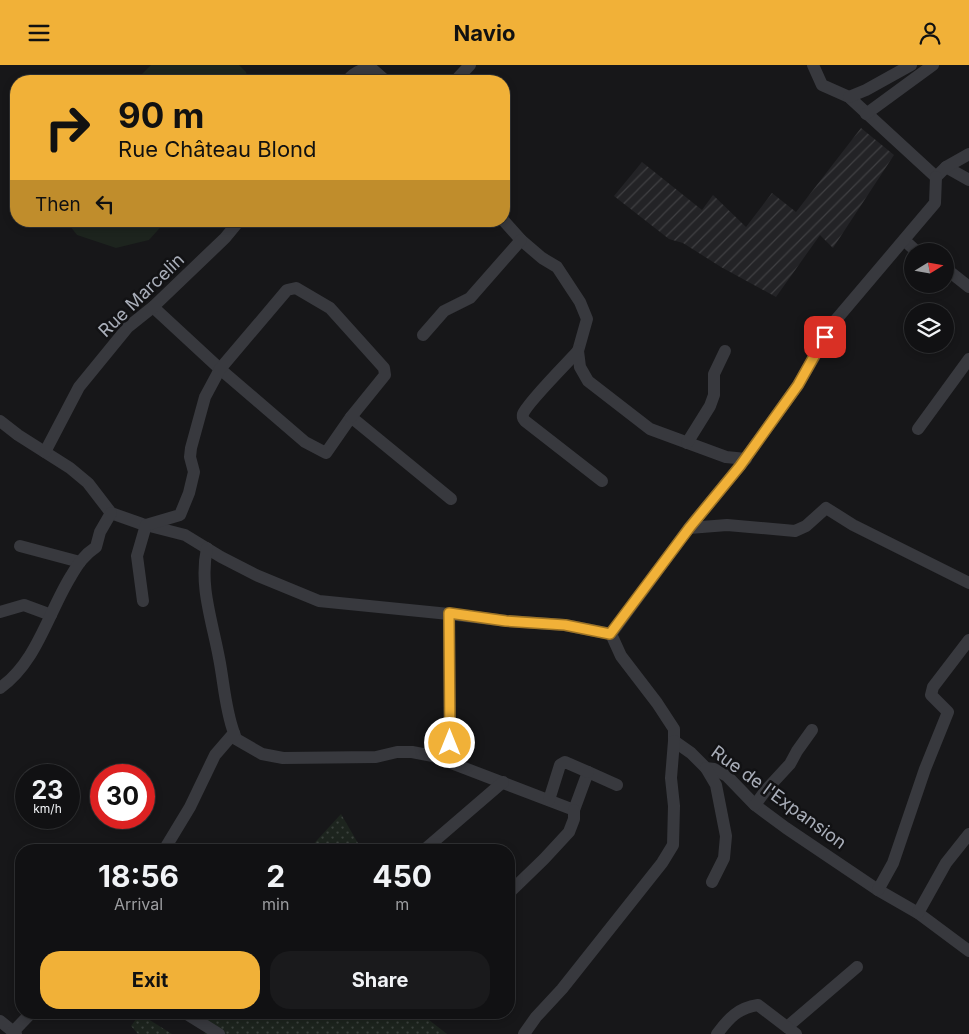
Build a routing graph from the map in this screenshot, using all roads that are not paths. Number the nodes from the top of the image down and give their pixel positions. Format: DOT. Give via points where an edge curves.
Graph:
graph roads {
  1 [pos="470,65"];
  2 [pos="813,65"];
  3 [pos="911,65"];
  4 [pos="933,65"];
  5 [pos="353,75"];
  6 [pos="379,75"];
  7 [pos="461,75"];
  8 [pos="849,97"];
  9 [pos="866,114"];
  10 [pos="969,154"];
  11 [pos="946,167"];
  12 [pos="936,177"];
  13 [pos="969,180"];
  14 [pos="234,227"];
  15 [pos="509,227"];
  16 [pos="521,240"];
  17 [pos="904,240"];
  18 [pos="907,243"];
  19 [pos="954,275"];
  20 [pos="969,287"];
  21 [pos="153,307"];
  22 [pos="423,335"];
  23 [pos="578,351"];
  24 [pos="725,351"];
  25 [pos="969,359"];
  26 [pos="220,369"];
  27 [pos="351,417"];
  28 [pos="0,421"];
  29 [pos="918,429"];
  30 [pos="687,443"];
  31 [pos="45,452"];
  32 [pos="746,459"];
  33 [pos="602,481"];
  34 [pos="451,499"];
  35 [pos="111,513"];
  36 [pos="146,525"];
  37 [pos="690,527"];
  38 [pos="20,546"];
  39 [pos="207,548"];
  40 [pos="80,562"];
  41 [pos="969,583"];
  42 [pos="143,601"];
  43 [pos="0,612"];
  44 [pos="449,613"];
  45 [pos="51,615"];
  46 [pos="610,634"];
  47 [pos="969,640"];
  48 [pos="0,688"];
  49 [pos="812,730"];
  50 [pos="234,733"];
  51 [pos="674,741"];
  52 [pos="450,762"];
  53 [pos="706,768"];
  54 [pos="588,772"];
  55 [pos="503,782"];
  56 [pos="617,785"];
  57 [pos="549,800"];
  58 [pos="755,805"];
  59 [pos="574,809"];
  60 [pos="969,834"];
  61 [pos="168,844"];
  62 [pos="431,844"];
  63 [pos="712,882"];
  64 [pos="515,887"];
  65 [pos="878,890"];
  66 [pos="918,913"];
  67 [pos="969,951"];
  68 [pos="857,967"];
  69 [pos="27,1019"];
  70 [pos="195,1019"];
  71 [pos="0,1021"];
  72 [pos="19,1031"];
  73 [pos="792,1031"];
  74 [pos="220,1034"];
  75 [pos="524,1034"];
  76 [pos="717,1034"];
  1 -- 7 [label="street"];
  2 -- 8 [label="street" via="822,85"];
  3 -- 8 [label="street"];
  4 -- 9 [label="street"];
  5 -- 6 [label="street" via="371,68"];
  8 -- 9 [label="street"];
  9 -- 12 [label="street"];
  10 -- 11 [label="street"];
  11 -- 12 [label="street"];
  11 -- 13 [label="street"];
  12 -- 17 [label="street" via="935,203"];
  14 -- 21 [label="street, Rue Marcelin"];
  15 -- 16 [label="street"];
  16 -- 22 [label="street" via="470,298 444,311"];
  16 -- 23 [label="street" via="557,267 580,303 588,319"];
  17 -- 18 [label="street"];
  17 -- 32 [label="street" via="835,321 798,385"];
  19 -- 20 [label="street"];
  21 -- 26 [label="street"];
  21 -- 31 [label="street, Rue Marcelin" via="128,327 79,387"];
  23 -- 30 [label="street" via="580,367 588,381 650,429"];
  23 -- 33 [label="street" via="523,417"];
  24 -- 30 [label="street" via="714,374 714,395 710,406"];
  25 -- 29 [label="street"];
  26 -- 27 [label="street" via="305,442 326,453"];
  26 -- 27 [label="street" via="287,290 296,288 330,308 384,368 386,375"];
  26 -- 36 [label="street" via="206,397 191,448 194,472 180,515"];
  27 -- 34 [label="street"];
  28 -- 31 [label="street"];
  30 -- 32 [label="street" via="726,457"];
  31 -- 35 [label="street" via="88,483"];
  32 -- 37 [label="street"];
  35 -- 36 [label="street"];
  35 -- 40 [label="street" via="96,547"];
  36 -- 39 [label="street" via="185,535"];
  36 -- 42 [label="street" via="136,557"];
  37 -- 41 [label="street" via="727,525 795,531 826,508 860,529"];
  37 -- 46 [label="street"];
  38 -- 40 [label="street"];
  39 -- 44 [label="street" via="256,575 319,601"];
  39 -- 50 [label="street" via="204,586"];
  40 -- 45 [label="street"];
  43 -- 45 [label="street" via="24,605"];
  44 -- 46 [label="street" via="565,625"];
  44 -- 52 [label="street"];
  45 -- 48 [label="street" via="21,669"];
  46 -- 51 [label="street" via="621,656 674,729"];
  47 -- 65 [label="street" via="933,687 931,695 948,712 893,863"];
  49 -- 58 [label="street" via="790,764"];
  50 -- 52 [label="street" via="236,739 262,754 283,758 376,757 412,752"];
  50 -- 61 [label="street" via="215,755"];
  51 -- 53 [label="street, Rue de l'Expansion"];
  51 -- 75 [label="street" via="671,778 673,845 651,878"];
  52 -- 55 [label="street"];
  53 -- 58 [label="street, Rue de l'Expansion" via="727,776"];
  53 -- 63 [label="street" via="716,785 726,836 724,858"];
  54 -- 56 [label="street"];
  54 -- 57 [label="street" via="565,762 560,765"];
  54 -- 59 [label="street"];
  55 -- 57 [label="street"];
  55 -- 62 [label="street"];
  57 -- 59 [label="street"];
  58 -- 65 [label="street, Rue de l'Expansion"];
  59 -- 64 [label="street" via="569,832"];
  60 -- 66 [label="street" via="946,863"];
  65 -- 66 [label="street, Rue de l'Expansion"];
  66 -- 67 [label="street, Rue de l'Expansion"];
  68 -- 73 [label="street"];
  69 -- 72 [label="street"];
  70 -- 74 [label="street"];
  71 -- 72 [label="street"];
  73 -- 76 [label="street" via="758,1005 747,1007 729,1019"];
}
